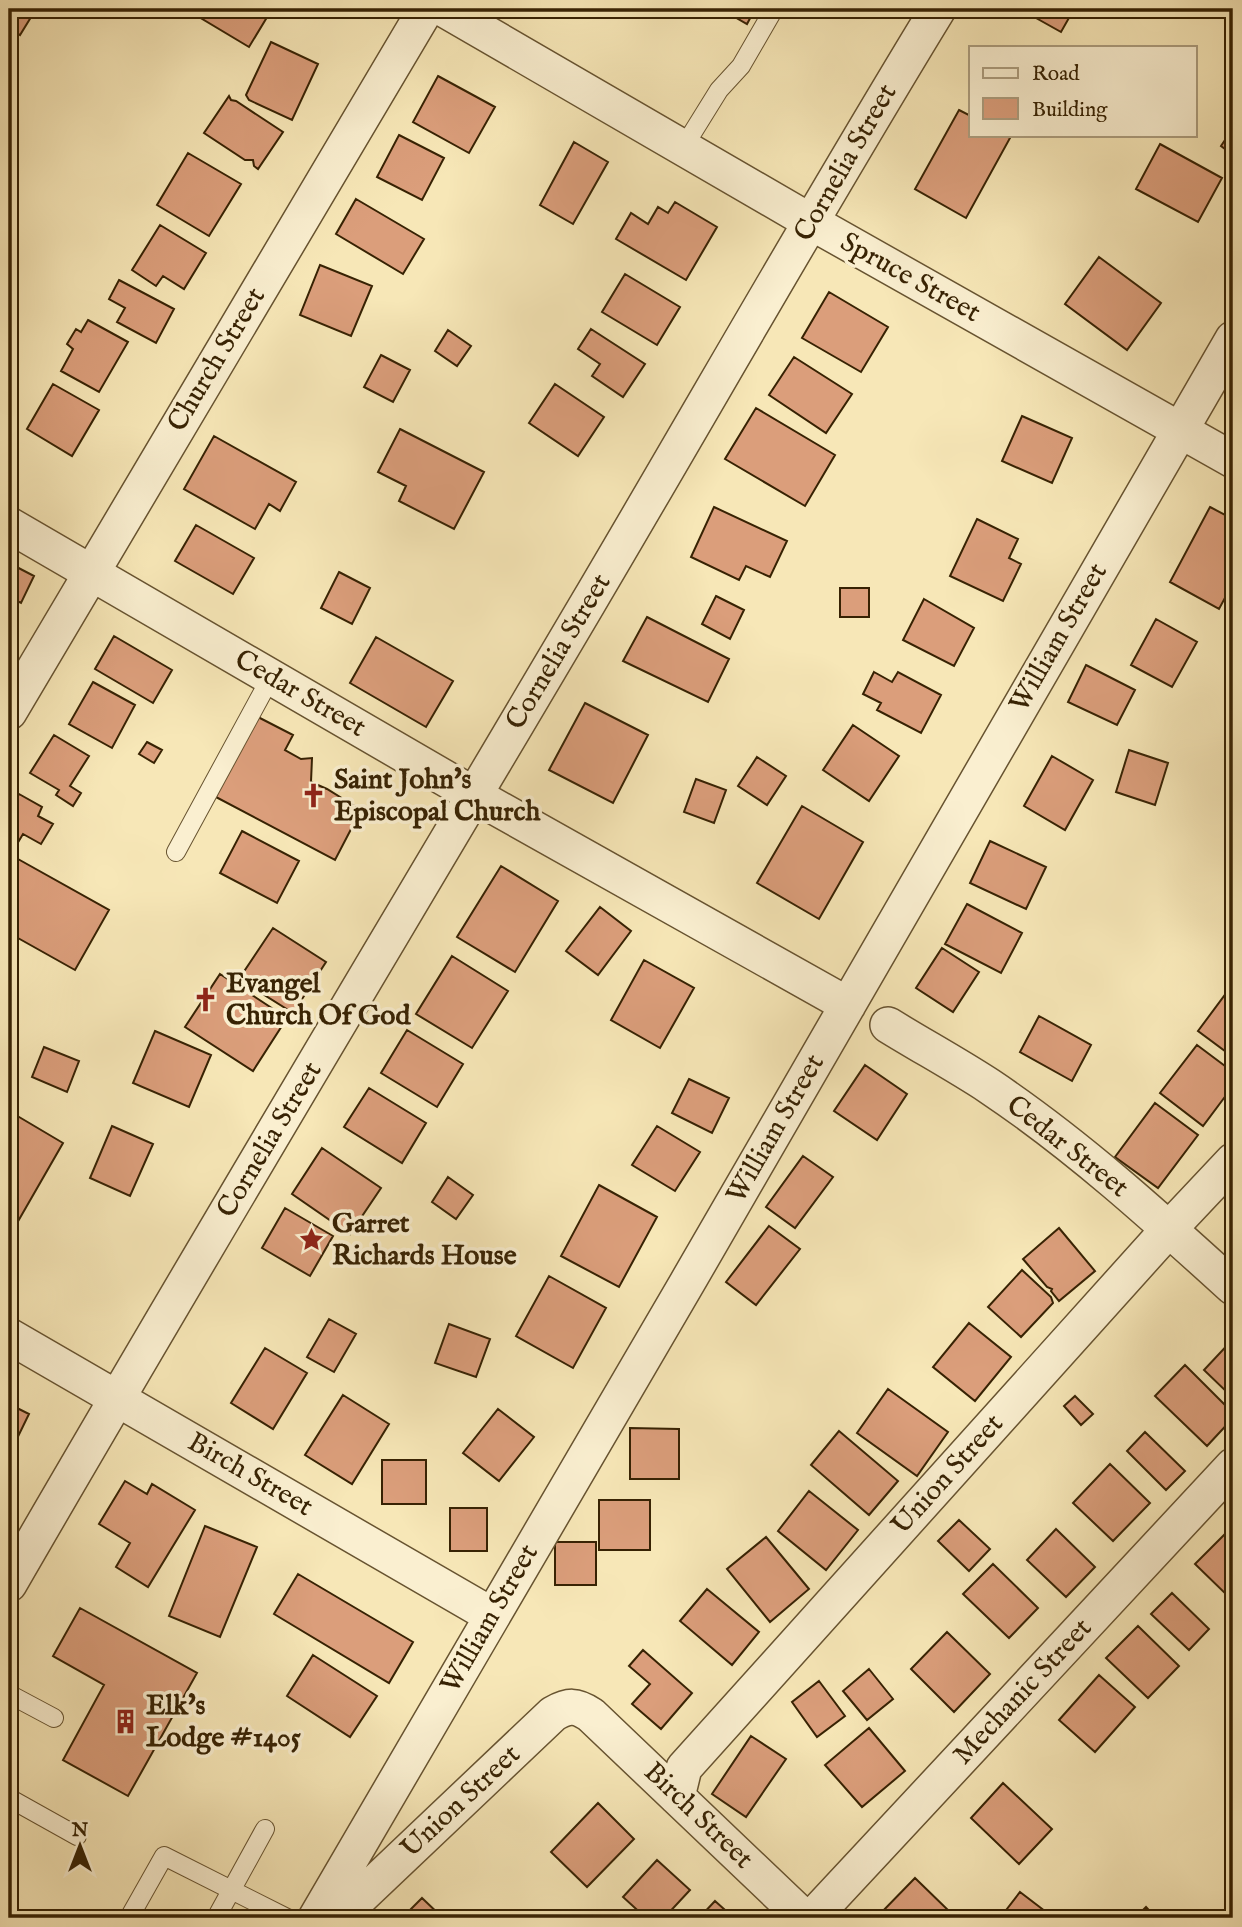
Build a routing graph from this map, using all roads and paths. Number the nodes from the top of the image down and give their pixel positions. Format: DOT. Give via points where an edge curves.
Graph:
graph roads {
  1 [pos="426,9"];
  2 [pos="444,9"];
  3 [pos="774,9"];
  4 [pos="937,9"];
  5 [pos="683,148"];
  6 [pos="811,222"];
  7 [pos="1233,339"];
  8 [pos="1180,428"];
  9 [pos="1233,460"];
  10 [pos="9,525"];
  11 [pos="90,572"];
  12 [pos="271,677"];
  13 [pos="9,712"];
  14 [pos="474,795"];
  15 [pos="176,852"];
  16 [pos="848,1004"];
  17 [pos="888,1025"];
  18 [pos="1233,1161"];
  19 [pos="1169,1229"];
  20 [pos="1233,1287"];
  21 [pos="9,1336"];
  22 [pos="117,1398"];
  23 [pos="1233,1466"];
  24 [pos="9,1584"];
  25 [pos="491,1615"];
  26 [pos="9,1694"];
  27 [pos="591,1715"];
  28 [pos="54,1718"];
  29 [pos="677,1797"];
  30 [pos="9,1798"];
  31 [pos="265,1829"];
  32 [pos="77,1836"];
  33 [pos="232,1890"];
  34 [pos="129,1918"];
  35 [pos="216,1918"];
  36 [pos="287,1918"];
  37 [pos="316,1918"];
  38 [pos="338,1918"];
  39 [pos="804,1918"];
  40 [pos="812,1918"];
  1 -- 11 [label="street, Church Street"];
  2 -- 5 [label="street, Spruce Street"];
  3 -- 5 [label="lane" via="741,66 719,90"];
  4 -- 6 [label="street, Cornelia Street"];
  5 -- 6 [label="street, Spruce Street"];
  6 -- 8 [label="street, Spruce Street"];
  6 -- 14 [label="street, Cornelia Street"];
  7 -- 8 [label="street, William Street"];
  8 -- 9 [label="street, Spruce Street"];
  8 -- 16 [label="street, William Street"];
  10 -- 11 [label="street, Cedar Street"];
  11 -- 12 [label="street, Cedar Street"];
  11 -- 13 [label="street, Church Street"];
  12 -- 14 [label="street, Cedar Street"];
  12 -- 15 [label="lane"];
  14 -- 16 [label="street, Cedar Street"];
  14 -- 22 [label="street, Cornelia Street"];
  16 -- 25 [label="street, William Street"];
  17 -- 19 [label="street, Cedar Street" via="989,1086 1054,1133"];
  18 -- 19 [label="street, Union Street"];
  19 -- 20 [label="street, Cedar Street"];
  19 -- 29 [label="street, Union Street" via="684,1768"];
  21 -- 22 [label="street, Birch Street"];
  22 -- 24 [label="street, Cornelia Street"];
  22 -- 25 [label="street, Birch Street"];
  23 -- 40 [label="street, Mechanic Street"];
  25 -- 37 [label="street, William Street"];
  26 -- 28 [label="lane"];
  27 -- 29 [label="street, Birch Street"];
  27 -- 38 [label="street, Union Street" via="579,1706 566,1706 553,1714"];
  29 -- 39 [label="street, Birch Street"];
  30 -- 32 [label="lane"];
  31 -- 33 [label="lane"];
  33 -- 34 [label="lane" via="164,1856"];
  33 -- 35 [label="lane"];
  33 -- 36 [label="lane"];
}
